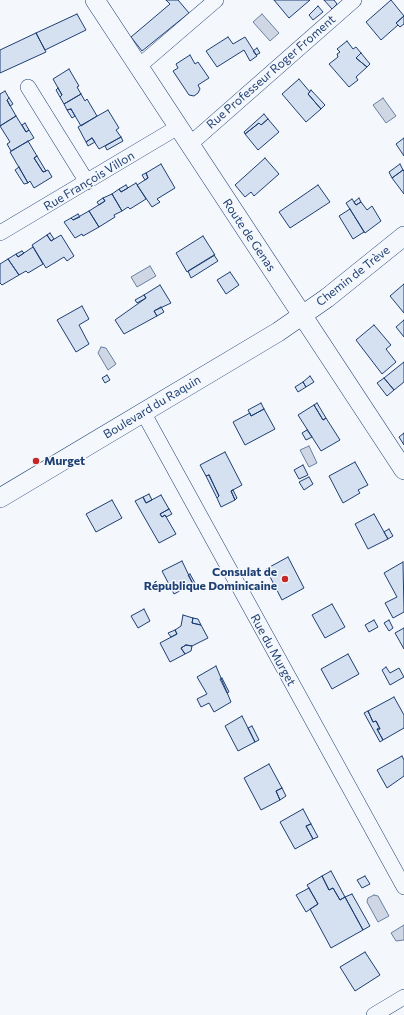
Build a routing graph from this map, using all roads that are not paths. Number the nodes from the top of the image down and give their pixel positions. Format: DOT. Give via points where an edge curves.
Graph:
graph roads {
  1 [pos="94,0"];
  2 [pos="216,0"];
  3 [pos="354,0"];
  4 [pos="138,67"];
  5 [pos="28,86"];
  6 [pos="178,128"];
  7 [pos="189,145"];
  8 [pos="87,182"];
  9 [pos="0,233"];
  10 [pos="404,236"];
  11 [pos="302,315"];
  12 [pos="142,412"];
  13 [pos="404,470"];
  14 [pos="0,498"];
  15 [pos="404,887"];
  16 [pos="404,997"];
  17 [pos="374,1015"];
  1 -- 4 [label="street, Route de Genas"];
  2 -- 4 [label="street"];
  3 -- 7 [label="street, Rue Professeur Roger Froment"];
  4 -- 6 [label="street, Route de Genas"];
  5 -- 8 [label="street"];
  6 -- 7 [label="street, Route de Genas"];
  6 -- 8 [label="street, Rue François Villon"];
  7 -- 11 [label="street, Route de Genas"];
  8 -- 9 [label="street, Rue François Villon"];
  10 -- 11 [label="street, Chemin de Trève"];
  11 -- 12 [label="street, Boulevard du Raquin" via="278,332"];
  11 -- 13 [label="street, Route de Genas"];
  12 -- 14 [label="street, Boulevard du Raquin"];
  12 -- 15 [label="street, Rue du Murget"];
  16 -- 17 [label="street"];
}
